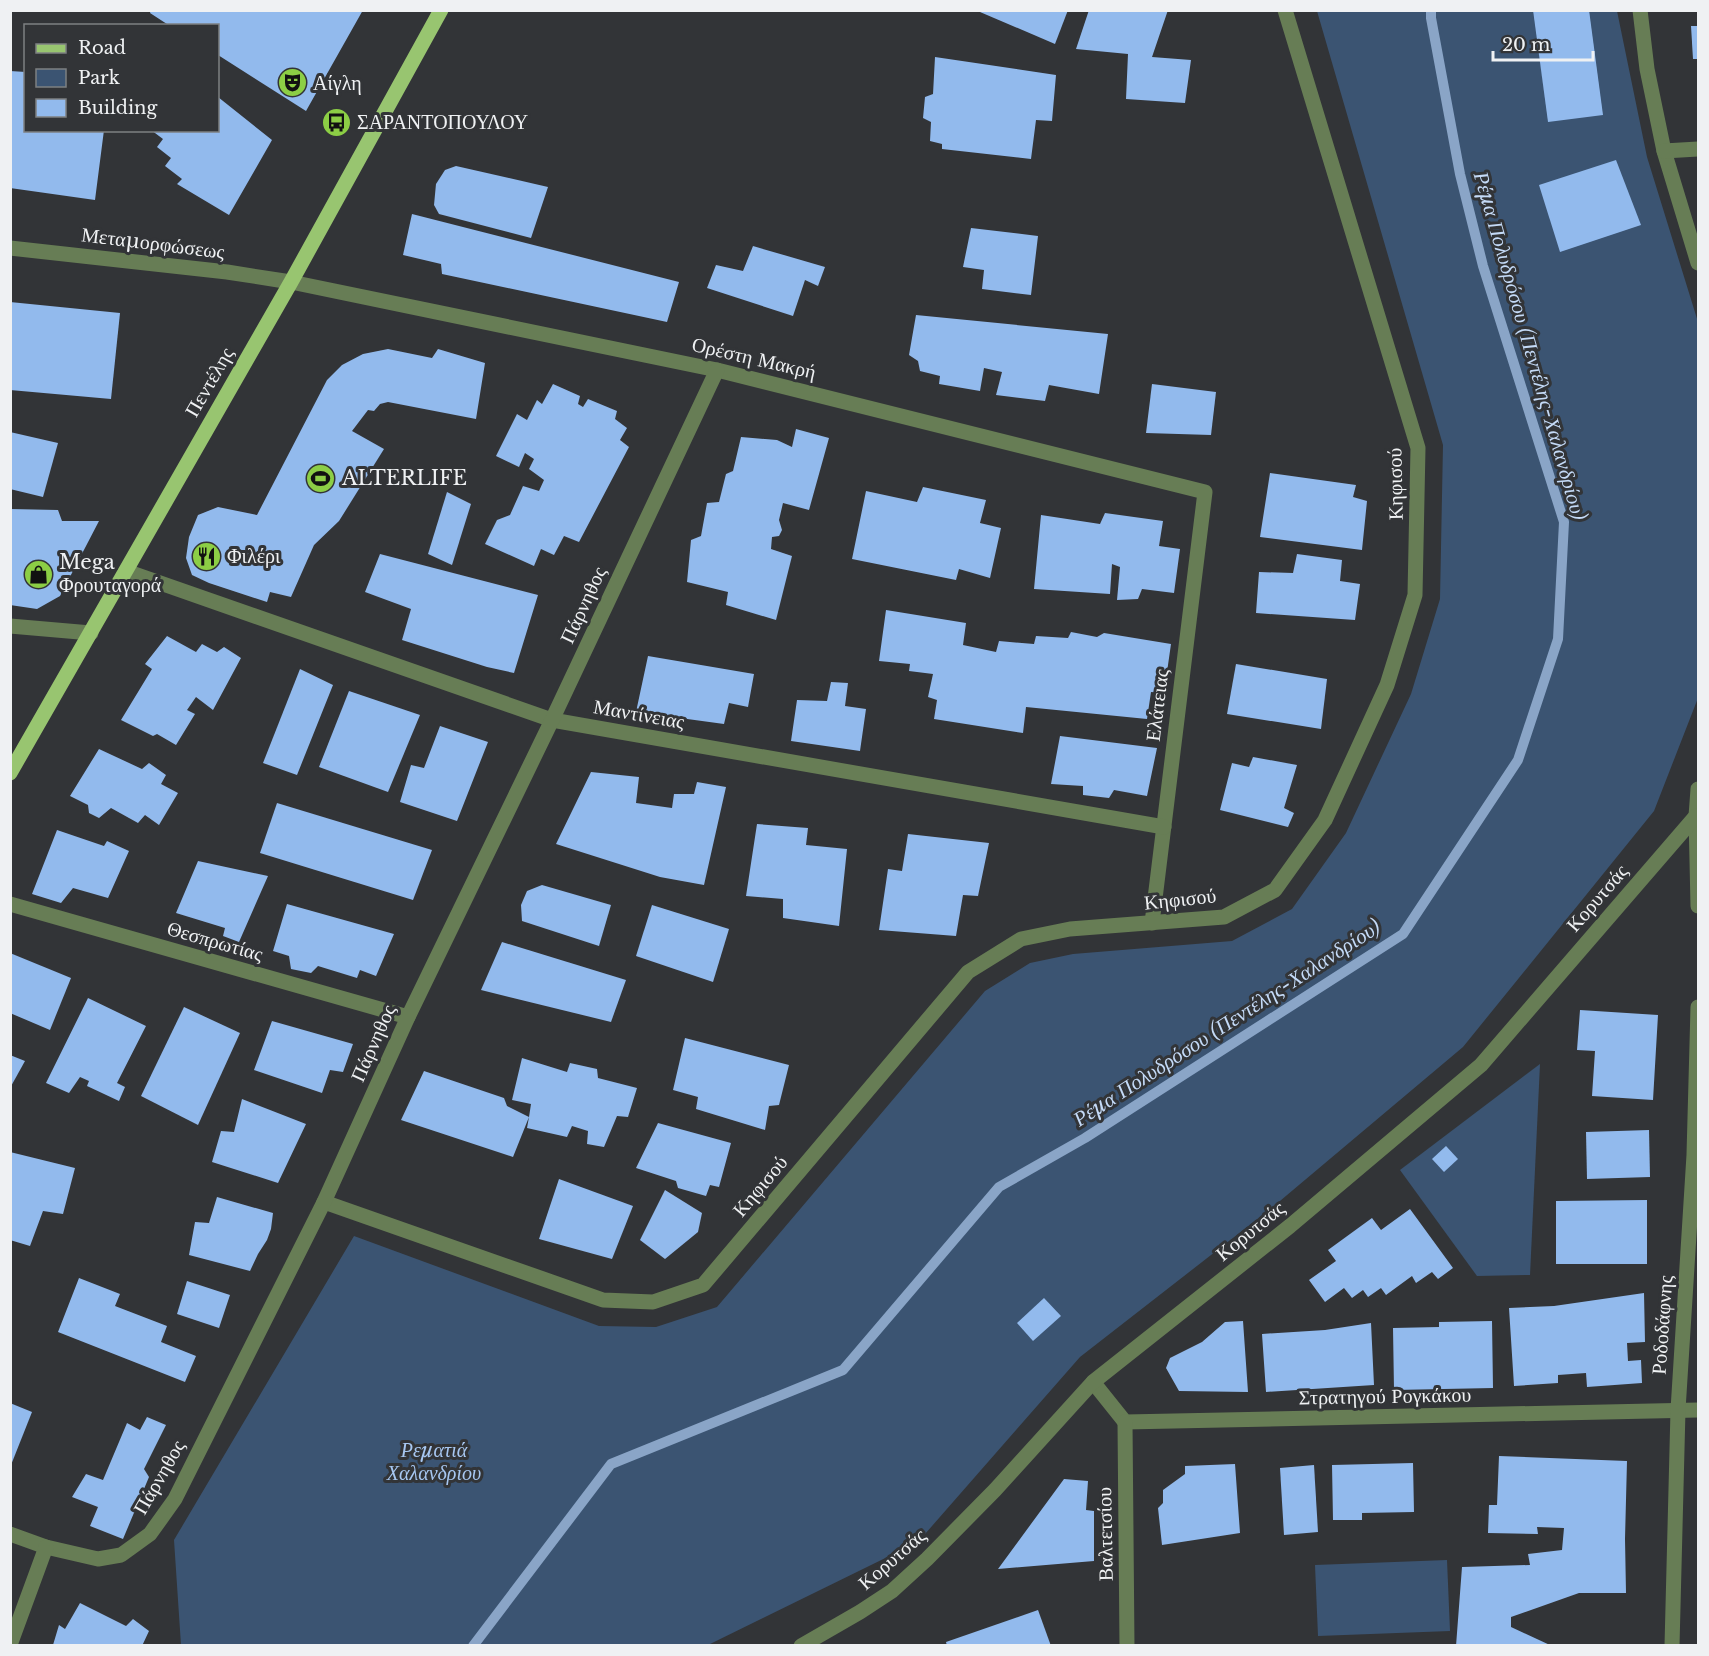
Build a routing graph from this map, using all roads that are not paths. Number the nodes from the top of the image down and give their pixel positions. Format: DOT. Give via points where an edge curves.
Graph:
graph roads {
  1 [pos="441,10"];
  2 [pos="1285,10"];
  3 [pos="1640,10"];
  4 [pos="1698,149"];
  5 [pos="1664,152"];
  6 [pos="10,248"];
  7 [pos="1698,263"];
  8 [pos="291,282"];
  9 [pos="717,370"];
  10 [pos="1205,492"];
  11 [pos="126,571"];
  12 [pos="10,626"];
  13 [pos="91,633"];
  14 [pos="552,720"];
  15 [pos="10,773"];
  16 [pos="1698,789"];
  17 [pos="1696,816"];
  18 [pos="1164,827"];
  19 [pos="10,904"];
  20 [pos="1698,906"];
  21 [pos="1152,923"];
  22 [pos="1698,1007"];
  23 [pos="408,1017"];
  24 [pos="1696,1155"];
  25 [pos="324,1202"];
  26 [pos="1093,1382"];
  27 [pos="1678,1410"];
  28 [pos="1698,1410"];
  29 [pos="1125,1422"];
  30 [pos="10,1534"];
  31 [pos="46,1547"];
  32 [pos="10,1644"];
  33 [pos="801,1646"];
  34 [pos="1127,1646"];
  35 [pos="1672,1646"];
  1 -- 8 [label="main road, Πεντέλης"];
  2 -- 21 [label="street, Κηφισού" via="1418,448 1415,595 1388,685 1324,820 1275,890 1224,917"];
  3 -- 5 [label="street"];
  4 -- 5 [label="street"];
  5 -- 7 [label="street"];
  6 -- 8 [label="street, Μεταμορφώσεως"];
  8 -- 9 [label="street, Ορέστη Μακρή"];
  8 -- 11 [label="main road, Πεντέλης"];
  9 -- 10 [label="street, Ορέστη Μακρή"];
  9 -- 14 [label="street, Πάρνηθος"];
  10 -- 18 [label="street, Ελάτειας"];
  11 -- 13 [label="main road, Πεντέλης"];
  11 -- 14 [label="street, Μαντίνειας"];
  12 -- 13 [label="street"];
  13 -- 15 [label="main road, Πεντέλης"];
  14 -- 18 [label="street, Μαντίνειας"];
  14 -- 23 [label="street, Πάρνηθος"];
  16 -- 17 [label="street"];
  17 -- 20 [label="street"];
  17 -- 26 [label="street, Κορυτσάς" via="1481,1065 1290,1226"];
  18 -- 21 [label="street, Ελάτειας"];
  19 -- 23 [label="street, Θεσπρωτίας"];
  21 -- 25 [label="street, Κηφισού" via="1070,929 1021,939 968,972 703,1285 653,1302 603,1300"];
  22 -- 24 [label="street, Ροδοδάφνης"];
  23 -- 25 [label="street, Πάρνηθος"];
  24 -- 27 [label="street, Ροδοδάφνης"];
  25 -- 31 [label="street, Πάρνηθος" via="175,1499 150,1534 121,1555 98,1559"];
  26 -- 29 [label="street"];
  26 -- 33 [label="street, Κορυτσάς" via="995,1490 899,1585"];
  27 -- 28 [label="street, Στρατηγού Ρογκάκου"];
  27 -- 29 [label="street, Στρατηγού Ρογκάκου"];
  27 -- 35 [label="street, Ροδοδάφνης"];
  29 -- 34 [label="street, Βαλτετσίου"];
  30 -- 31 [label="street, Πάρνηθος"];
  31 -- 32 [label="street"];
}
